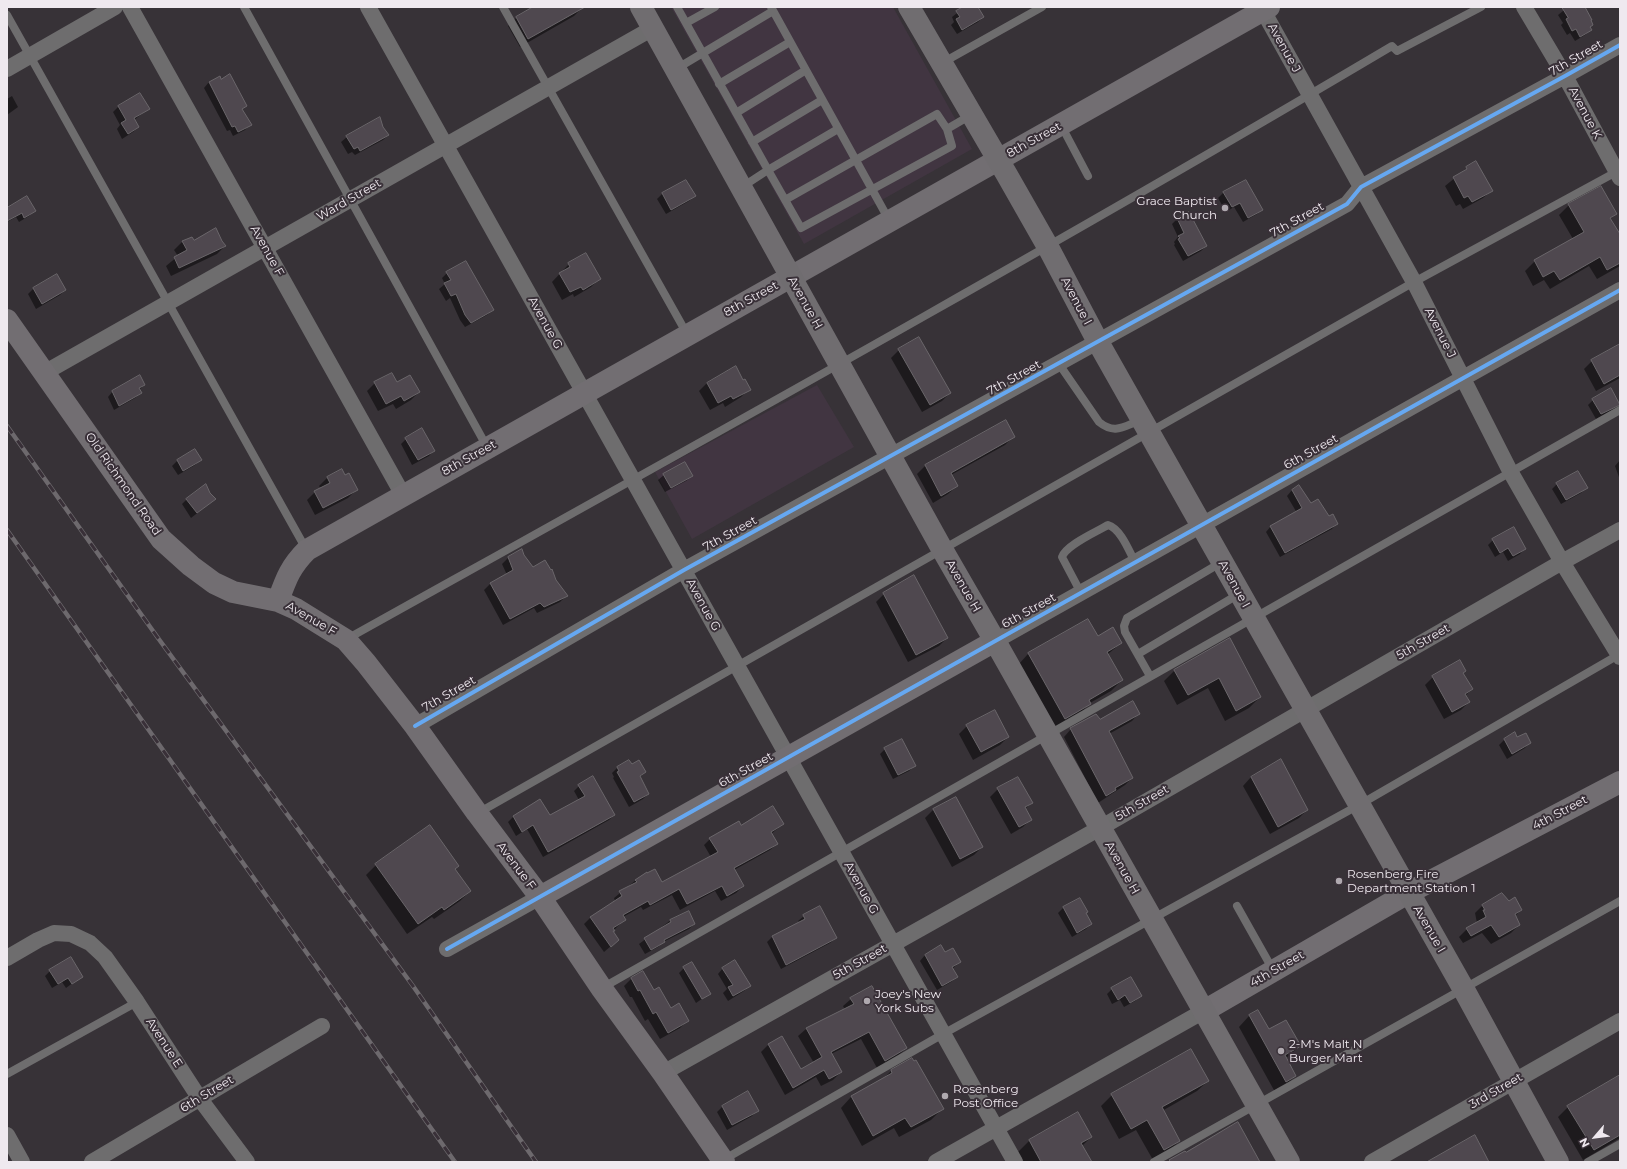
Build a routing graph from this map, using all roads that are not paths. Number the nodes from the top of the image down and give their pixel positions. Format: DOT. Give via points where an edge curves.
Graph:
graph roads {
  1 [pos="115,7"];
  2 [pos="130,7"];
  3 [pos="244,7"];
  4 [pos="368,7"];
  5 [pos="503,7"];
  6 [pos="641,7"];
  7 [pos="677,7"];
  8 [pos="715,7"];
  9 [pos="909,7"];
  10 [pos="1042,7"];
  11 [pos="1481,7"];
  12 [pos="1524,7"];
  13 [pos="1264,8"];
  14 [pos="772,9"];
  15 [pos="7,15"];
  16 [pos="686,23"];
  17 [pos="653,28"];
  18 [pos="790,42"];
  19 [pos="1620,45"];
  20 [pos="702,53"];
  21 [pos="30,56"];
  22 [pos="942,63"];
  23 [pos="7,69"];
  24 [pos="676,69"];
  25 [pos="806,70"];
  26 [pos="1565,76"];
  27 [pos="719,84"];
  28 [pos="548,88"];
  29 [pos="1310,95"];
  30 [pos="822,100"];
  31 [pos="736,112"];
  32 [pos="972,115"];
  33 [pos="1060,124"];
  34 [pos="838,129"];
  35 [pos="947,129"];
  36 [pos="752,142"];
  37 [pos="446,146"];
  38 [pos="855,160"];
  39 [pos="998,160"];
  40 [pos="768,170"];
  41 [pos="1619,173"];
  42 [pos="1088,176"];
  43 [pos="741,187"];
  44 [pos="1361,187"];
  45 [pos="872,189"];
  46 [pos="350,199"];
  47 [pos="785,200"];
  48 [pos="889,221"];
  49 [pos="1048,246"];
  50 [pos="265,248"];
  51 [pos="791,277"];
  52 [pos="1414,282"];
  53 [pos="1620,290"];
  54 [pos="168,302"];
  55 [pos="7,320"];
  56 [pos="688,335"];
  57 [pos="1098,342"];
  58 [pos="1059,364"];
  59 [pos="840,365"];
  60 [pos="44,373"];
  61 [pos="1463,378"];
  62 [pos="584,393"];
  63 [pos="1620,410"];
  64 [pos="1146,426"];
  65 [pos="488,448"];
  66 [pos="891,457"];
  67 [pos="1510,471"];
  68 [pos="633,480"];
  69 [pos="403,495"];
  70 [pos="1202,525"];
  71 [pos="1620,530"];
  72 [pos="942,549"];
  73 [pos="306,550"];
  74 [pos="1135,562"];
  75 [pos="1222,562"];
  76 [pos="1562,562"];
  77 [pos="684,570"];
  78 [pos="1081,593"];
  79 [pos="1240,594"];
  80 [pos="278,601"];
  81 [pos="1253,618"];
  82 [pos="346,640"];
  83 [pos="996,641"];
  84 [pos="1138,654"];
  85 [pos="1620,655"];
  86 [pos="737,666"];
  87 [pos="1150,676"];
  88 [pos="1306,710"];
  89 [pos="415,726"];
  90 [pos="1047,734"];
  91 [pos="788,758"];
  92 [pos="1620,782"];
  93 [pos="1359,804"];
  94 [pos="477,813"];
  95 [pos="1100,828"];
  96 [pos="842,853"];
  97 [pos="1408,893"];
  98 [pos="540,897"];
  99 [pos="1620,900"];
  100 [pos="1237,906"];
  101 [pos="1152,919"];
  102 [pos="893,944"];
  103 [pos="447,950"];
  104 [pos="7,958"];
  105 [pos="1274,971"];
  106 [pos="602,988"];
  107 [pos="1462,988"];
  108 [pos="137,1002"];
  109 [pos="1204,1012"];
  110 [pos="1620,1021"];
  111 [pos="322,1026"];
  112 [pos="943,1034"];
  113 [pos="663,1073"];
  114 [pos="7,1074"];
  115 [pos="1514,1081"];
  116 [pos="200,1099"];
  117 [pos="1256,1104"];
  118 [pos="996,1129"];
  119 [pos="7,1135"];
  120 [pos="1620,1144"];
  121 [pos="724,1161"];
  122 [pos="22,1162"];
  123 [pos="92,1162"];
  124 [pos="246,1162"];
  125 [pos="936,1162"];
  126 [pos="1015,1162"];
  127 [pos="1154,1162"];
  128 [pos="1289,1162"];
  129 [pos="1372,1162"];
  130 [pos="1558,1162"];
  131 [pos="1588,1162"];
  1 -- 21 [label="street"];
  2 -- 50 [label="street, Avenue F"];
  3 -- 46 [label="lane"];
  4 -- 37 [label="street, Avenue G"];
  5 -- 28 [label="lane"];
  6 -- 17 [label="main road, Avenue H"];
  7 -- 16 [label="lane"];
  8 -- 16 [label="lane"];
  9 -- 22 [label="main road, Avenue I"];
  10 -- 22 [label="lane"];
  11 -- 29 [label="lane" via="1397,51 1392,46"];
  12 -- 26 [label="street, Avenue K"];
  13 -- 29 [label="street, Avenue J"];
  13 -- 33 [label="street, 8th Street"];
  14 -- 18 [label="lane"];
  14 -- 20 [label="lane"];
  15 -- 21 [label="lane"];
  16 -- 20 [label="lane"];
  17 -- 24 [label="main road, Avenue H"];
  17 -- 28 [label="street, Ward Street"];
  18 -- 25 [label="lane"];
  18 -- 27 [label="lane"];
  19 -- 26 [label="street, 7th Street"];
  20 -- 24 [label="lane"];
  20 -- 27 [label="lane"];
  21 -- 23 [label="street"];
  21 -- 54 [label="lane"];
  22 -- 32 [label="main road, Avenue I"];
  24 -- 43 [label="main road, Avenue H"];
  25 -- 30 [label="lane"];
  25 -- 31 [label="lane"];
  26 -- 41 [label="street, Avenue K"];
  26 -- 44 [label="street, 7th Street"];
  27 -- 31 [label="lane"];
  28 -- 37 [label="street, Ward Street"];
  28 -- 56 [label="lane"];
  29 -- 44 [label="street, Avenue J"];
  29 -- 49 [label="lane"];
  30 -- 34 [label="lane"];
  30 -- 36 [label="lane"];
  31 -- 36 [label="lane"];
  32 -- 35 [label="lane"];
  32 -- 39 [label="main road, Avenue I"];
  33 -- 39 [label="street, 8th Street"];
  33 -- 42 [label="lane"];
  34 -- 38 [label="lane"];
  34 -- 40 [label="lane"];
  35 -- 38 [label="lane" via="937,114"];
  35 -- 45 [label="lane" via="952,146"];
  36 -- 40 [label="lane"];
  37 -- 46 [label="street, Ward Street"];
  37 -- 62 [label="street, Avenue G"];
  38 -- 45 [label="lane"];
  38 -- 47 [label="lane"];
  39 -- 48 [label="street, 8th Street"];
  39 -- 49 [label="main road, Avenue I"];
  40 -- 43 [label="lane"];
  40 -- 47 [label="lane"];
  41 -- 52 [label="lane"];
  43 -- 51 [label="main road, Avenue H"];
  44 -- 52 [label="street, Avenue J"];
  44 -- 57 [label="street, 7th Street" via="1347,204"];
  45 -- 47 [label="lane" via="801,228"];
  45 -- 48 [label="lane"];
  46 -- 50 [label="street, Ward Street"];
  46 -- 65 [label="lane"];
  48 -- 51 [label="street, 8th Street"];
  49 -- 57 [label="main road, Avenue I"];
  49 -- 59 [label="lane"];
  50 -- 54 [label="street, Ward Street"];
  50 -- 69 [label="street, Avenue F"];
  51 -- 56 [label="street, 8th Street"];
  51 -- 59 [label="main road, Avenue H"];
  52 -- 61 [label="street, Avenue J"];
  52 -- 64 [label="lane"];
  53 -- 61 [label="street, 6th Street"];
  54 -- 60 [label="street, Ward Street"];
  54 -- 73 [label="lane"];
  55 -- 60 [label="street, Old Richmond Road"];
  56 -- 62 [label="street, 8th Street"];
  57 -- 58 [label="street, 7th Street"];
  57 -- 64 [label="main road, Avenue I"];
  58 -- 64 [label="lane" via="1099,422 1106,427 1111,429"];
  58 -- 66 [label="street, 7th Street"];
  59 -- 66 [label="main road, Avenue H"];
  59 -- 68 [label="lane"];
  60 -- 80 [label="street, Old Richmond Road" via="161,539 214,583 233,592"];
  61 -- 67 [label="street, Avenue J"];
  61 -- 70 [label="street, 6th Street"];
  62 -- 65 [label="street, 8th Street"];
  62 -- 68 [label="street, Avenue G"];
  63 -- 67 [label="lane"];
  64 -- 70 [label="main road, Avenue I"];
  64 -- 72 [label="lane"];
  65 -- 69 [label="street, 8th Street"];
  66 -- 72 [label="main road, Avenue H"];
  66 -- 77 [label="street, 7th Street"];
  67 -- 76 [label="street, Avenue J"];
  67 -- 81 [label="lane"];
  68 -- 77 [label="street, Avenue G"];
  68 -- 82 [label="lane"];
  69 -- 73 [label="street, 8th Street"];
  70 -- 74 [label="street, 6th Street"];
  70 -- 75 [label="main road, Avenue I"];
  71 -- 76 [label="street, 5th Street"];
  72 -- 83 [label="main road, Avenue H"];
  72 -- 86 [label="lane"];
  73 -- 80 [label="street, 8th Street" via="294,563"];
  74 -- 78 [label="street, 6th Street"];
  74 -- 78 [label="lane" via="1120,536 1108,525 1071,546 1062,557"];
  75 -- 79 [label="main road, Avenue I"];
  75 -- 84 [label="lane" via="1127,618 1125,632"];
  76 -- 85 [label="street, Avenue J"];
  76 -- 88 [label="street, 5th Street"];
  77 -- 86 [label="street, Avenue G"];
  77 -- 89 [label="street, 7th Street"];
  78 -- 83 [label="street, 6th Street"];
  79 -- 81 [label="main road, Avenue I"];
  79 -- 84 [label="lane"];
  80 -- 82 [label="street, Avenue F" via="296,609"];
  81 -- 87 [label="lane"];
  81 -- 88 [label="main road, Avenue I"];
  82 -- 89 [label="street, Avenue F"];
  83 -- 90 [label="main road, Avenue H"];
  83 -- 91 [label="street, 6th Street"];
  84 -- 87 [label="lane"];
  85 -- 93 [label="lane"];
  86 -- 91 [label="street, Avenue G"];
  86 -- 94 [label="lane"];
  87 -- 90 [label="lane"];
  88 -- 93 [label="main road, Avenue I"];
  88 -- 95 [label="street, 5th Street"];
  89 -- 94 [label="street, Avenue F"];
  90 -- 95 [label="main road, Avenue H"];
  90 -- 96 [label="lane"];
  91 -- 96 [label="street, Avenue G"];
  91 -- 98 [label="street, 6th Street"];
  92 -- 97 [label="street, 4th Street"];
  93 -- 97 [label="main road, Avenue I"];
  93 -- 101 [label="lane"];
  94 -- 98 [label="street, Avenue F"];
  95 -- 101 [label="main road, Avenue H"];
  95 -- 102 [label="street, 5th Street"];
  96 -- 102 [label="street, Avenue G"];
  96 -- 106 [label="lane"];
  97 -- 105 [label="street, 4th Street"];
  97 -- 107 [label="main road, Avenue I"];
  98 -- 103 [label="street, 6th Street"];
  98 -- 106 [label="street, Avenue F"];
  99 -- 107 [label="lane"];
  100 -- 105 [label="lane"];
  101 -- 109 [label="main road, Avenue H"];
  101 -- 112 [label="lane"];
  102 -- 112 [label="street, Avenue G"];
  102 -- 113 [label="street, 5th Street"];
  104 -- 108 [label="street, Avenue E" via="54,933 71,934 90,943 105,956"];
  105 -- 109 [label="street, 4th Street"];
  106 -- 113 [label="street, Avenue F"];
  107 -- 115 [label="main road, Avenue I"];
  107 -- 117 [label="lane"];
  108 -- 114 [label="lane"];
  108 -- 116 [label="street, Avenue E"];
  109 -- 117 [label="main road, Avenue H"];
  109 -- 118 [label="street, 4th Street"];
  110 -- 115 [label="street, 3rd Street"];
  111 -- 116 [label="street, 6th Street"];
  112 -- 118 [label="street, Avenue G"];
  112 -- 121 [label="lane"];
  113 -- 121 [label="street, Avenue F"];
  115 -- 129 [label="street, 3rd Street"];
  115 -- 130 [label="main road, Avenue I"];
  116 -- 123 [label="street, 6th Street"];
  116 -- 124 [label="street, Avenue E"];
  117 -- 127 [label="lane"];
  117 -- 128 [label="main road, Avenue H"];
  118 -- 125 [label="street, 4th Street"];
  118 -- 126 [label="street, Avenue G"];
  119 -- 122 [label="street"];
  120 -- 131 [label="lane"];
}
